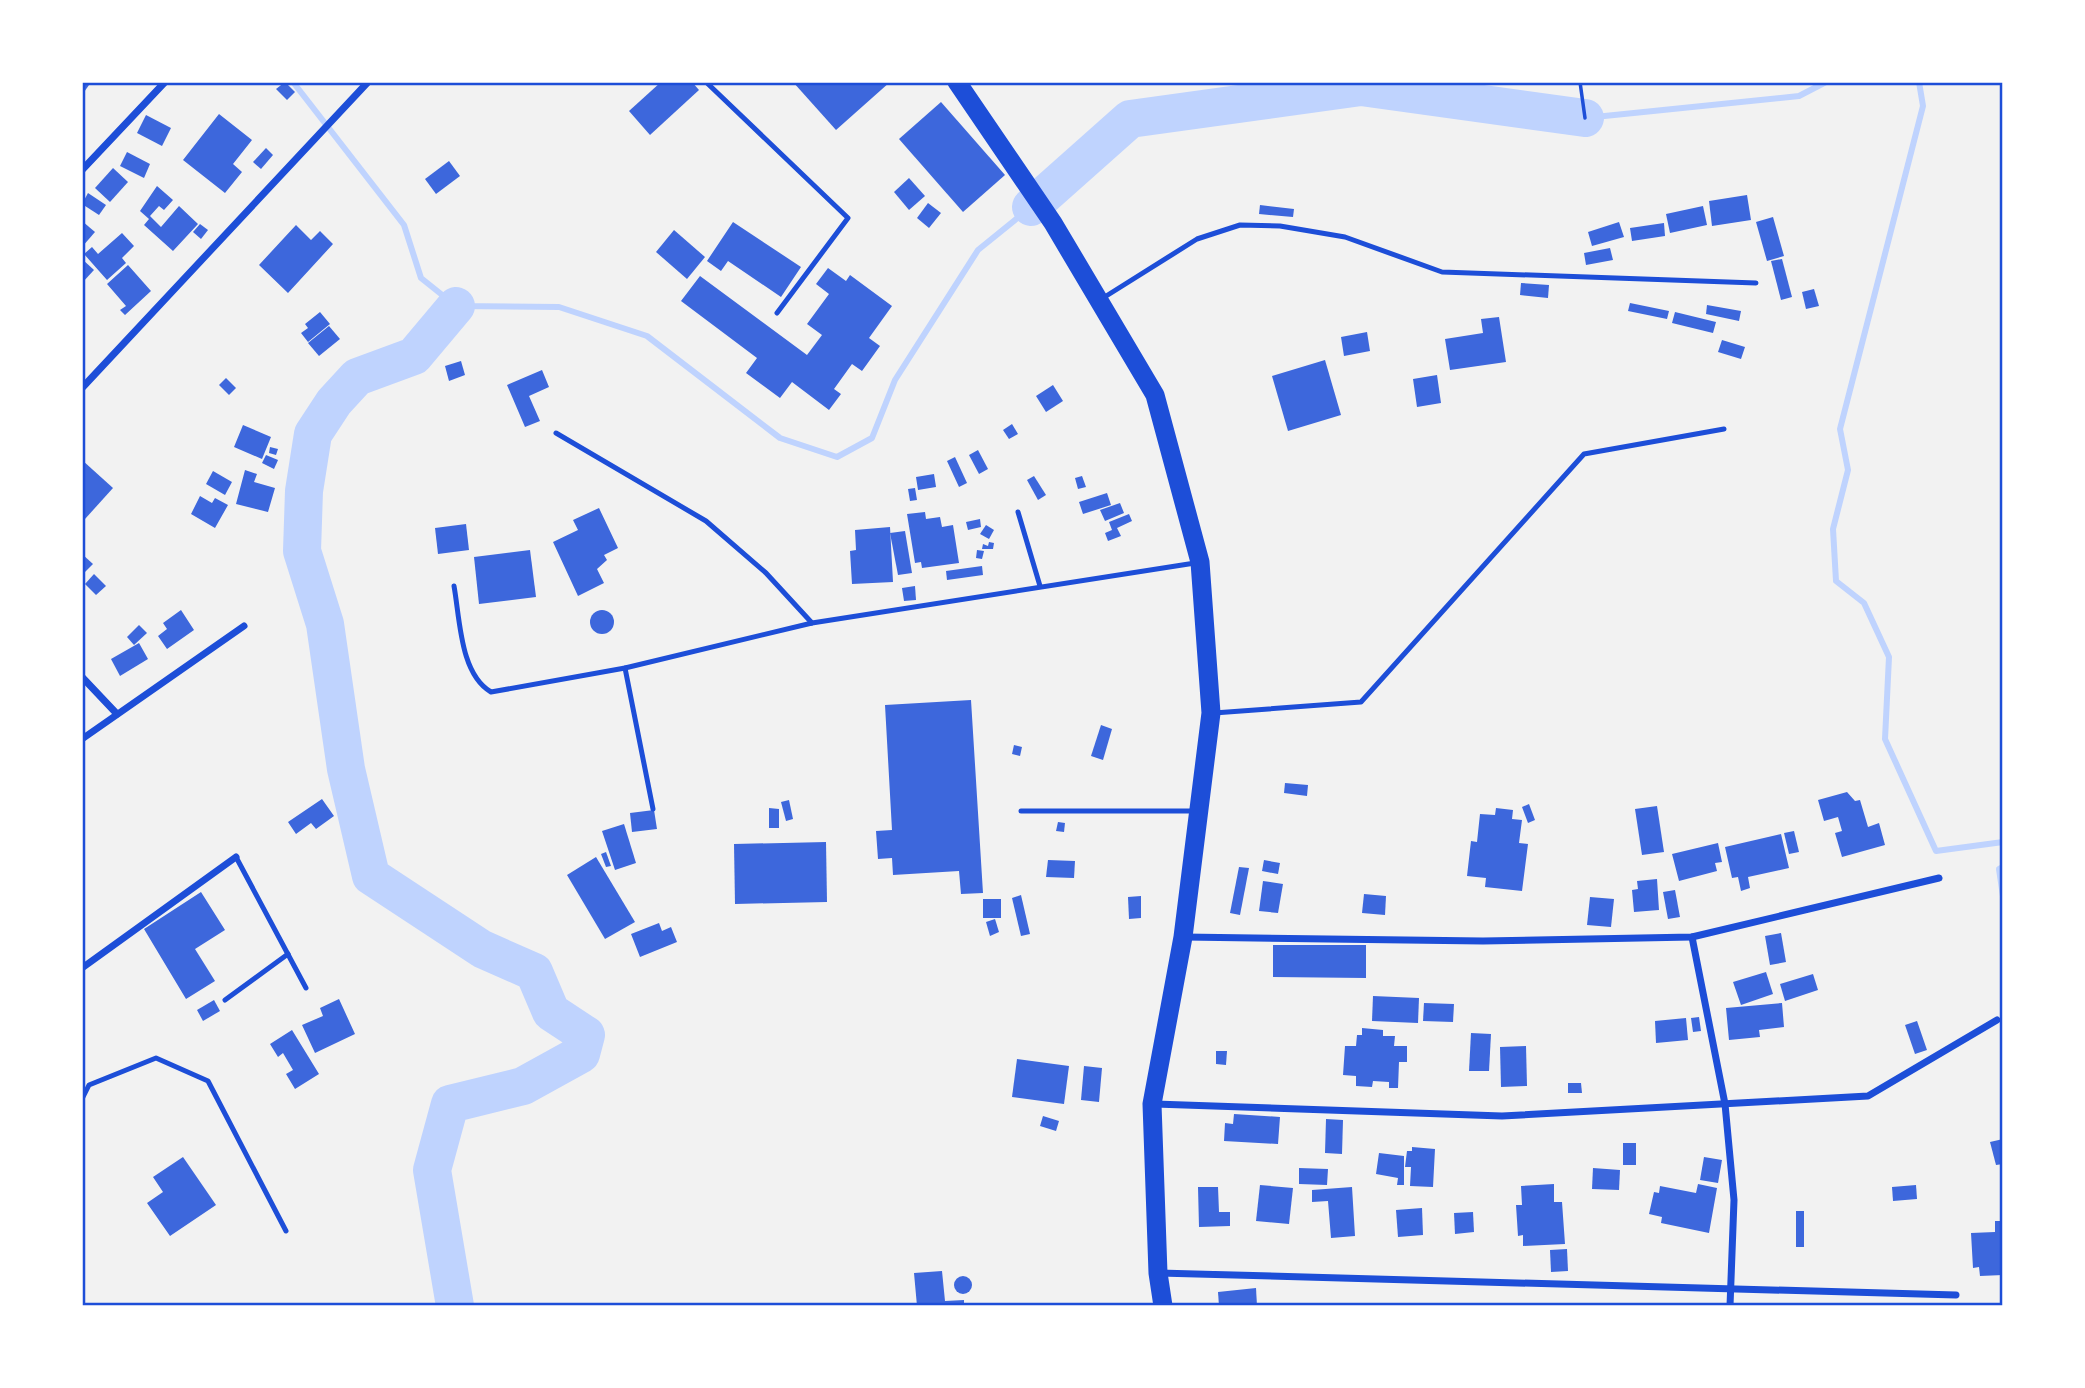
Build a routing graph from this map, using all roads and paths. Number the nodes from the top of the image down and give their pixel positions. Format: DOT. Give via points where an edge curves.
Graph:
graph roads {
  1 [pos="165,82"];
  2 [pos="368,82"];
  3 [pos="706,82"];
  4 [pos="957,82"];
  5 [pos="1580,82"];
  6 [pos="1586,118"];
  7 [pos="82,170"];
  8 [pos="1756,283"];
  9 [pos="1100,300"];
  10 [pos="777,313"];
  11 [pos="82,388"];
  12 [pos="1724,429"];
  13 [pos="556,433"];
  14 [pos="1018,512"];
  15 [pos="1200,562"];
  16 [pos="454,586"];
  17 [pos="1040,586"];
  18 [pos="811,623"];
  19 [pos="244,626"];
  20 [pos="625,668"];
  21 [pos="82,677"];
  22 [pos="1211,713"];
  23 [pos="117,714"];
  24 [pos="82,739"];
  25 [pos="653,809"];
  26 [pos="1021,811"];
  27 [pos="1200,811"];
  28 [pos="236,857"];
  29 [pos="1939,878"];
  30 [pos="1183,937"];
  31 [pos="1692,937"];
  32 [pos="288,954"];
  33 [pos="82,968"];
  34 [pos="306,988"];
  35 [pos="225,1000"];
  36 [pos="1997,1020"];
  37 [pos="82,1099"];
  38 [pos="1152,1104"];
  39 [pos="1725,1104"];
  40 [pos="286,1231"];
  41 [pos="1158,1273"];
  42 [pos="1731,1289"];
  43 [pos="1956,1295"];
  44 [pos="1163,1306"];
  45 [pos="1730,1306"];
  1 -- 7 [label="street"];
  2 -- 11 [label="street"];
  3 -- 10 [label="lane" via="848,218"];
  4 -- 9 [label="highway"];
  5 -- 6 [label="path"];
  8 -- 9 [label="lane" via="1441,272 1345,237 1280,226 1240,225 1197,239"];
  9 -- 15 [label="highway" via="1155,395"];
  12 -- 22 [label="lane" via="1584,454 1361,702"];
  13 -- 18 [label="lane" via="706,521 766,573"];
  14 -- 17 [label="lane"];
  15 -- 17 [label="lane"];
  15 -- 22 [label="highway"];
  16 -- 20 [label="lane" via="466,654 478,685 491,692"];
  17 -- 18 [label="lane"];
  18 -- 20 [label="lane"];
  19 -- 23 [label="street"];
  20 -- 25 [label="lane"];
  21 -- 23 [label="street"];
  22 -- 27 [label="highway"];
  23 -- 24 [label="street"];
  26 -- 27 [label="lane"];
  27 -- 30 [label="highway"];
  28 -- 32 [label="lane"];
  28 -- 33 [label="street"];
  29 -- 31 [label="street"];
  30 -- 31 [label="street" via="1483,941"];
  30 -- 38 [label="highway"];
  31 -- 39 [label="street"];
  32 -- 34 [label="lane"];
  32 -- 35 [label="lane"];
  36 -- 39 [label="street" via="1868,1096"];
  37 -- 40 [label="lane" via="89,1085 156,1058 208,1081"];
  38 -- 39 [label="street" via="1502,1116"];
  38 -- 41 [label="highway"];
  39 -- 42 [label="street" via="1734,1200"];
  41 -- 42 [label="street"];
  41 -- 44 [label="highway"];
  42 -- 43 [label="street"];
  42 -- 45 [label="street"];
}
